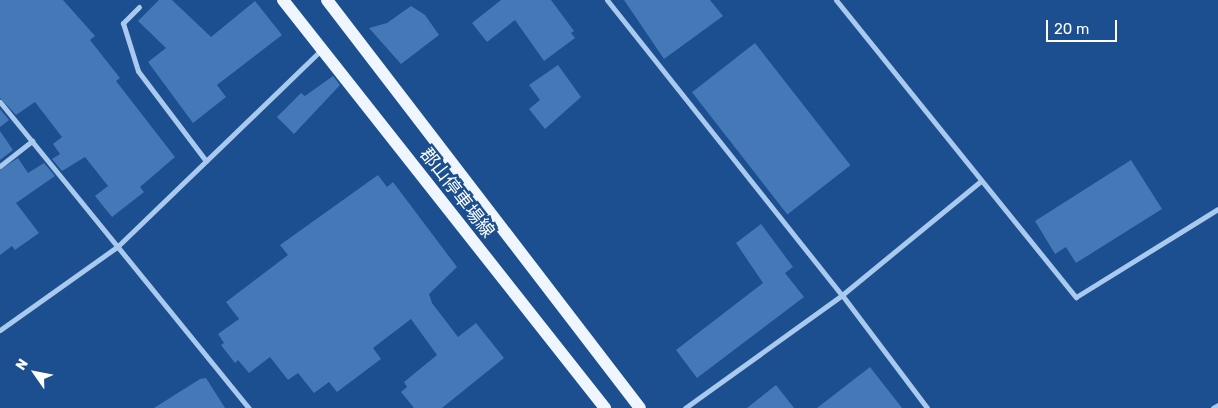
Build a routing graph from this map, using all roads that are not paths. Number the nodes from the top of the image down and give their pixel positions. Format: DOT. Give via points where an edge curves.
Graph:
graph roads {
  1 [pos="283,0"];
  2 [pos="327,0"];
  3 [pos="606,0"];
  4 [pos="836,0"];
  5 [pos="138,7"];
  6 [pos="321,50"];
  7 [pos="0,102"];
  8 [pos="32,141"];
  9 [pos="206,161"];
  10 [pos="0,166"];
  11 [pos="981,181"];
  12 [pos="1218,209"];
  13 [pos="117,247"];
  14 [pos="842,295"];
  15 [pos="0,330"];
  16 [pos="1218,405"];
  17 [pos="249,408"];
  18 [pos="605,408"];
  19 [pos="640,408"];
  20 [pos="685,408"];
  21 [pos="927,408"];
  22 [pos="1213,408"];
  1 -- 6 [label="main road, 郡山停車場線"];
  2 -- 19 [label="main road, 郡山停車場線"];
  3 -- 14 [label="street"];
  4 -- 11 [label="street"];
  5 -- 9 [label="street" via="123,23 138,71"];
  6 -- 9 [label="street"];
  6 -- 18 [label="main road, 郡山停車場線"];
  7 -- 8 [label="street"];
  8 -- 10 [label="street"];
  8 -- 13 [label="street"];
  9 -- 13 [label="street"];
  11 -- 12 [label="street" via="1076,296"];
  11 -- 14 [label="street"];
  13 -- 15 [label="street"];
  13 -- 17 [label="street"];
  14 -- 20 [label="street"];
  14 -- 21 [label="street"];
  16 -- 22 [label="street"];
}
